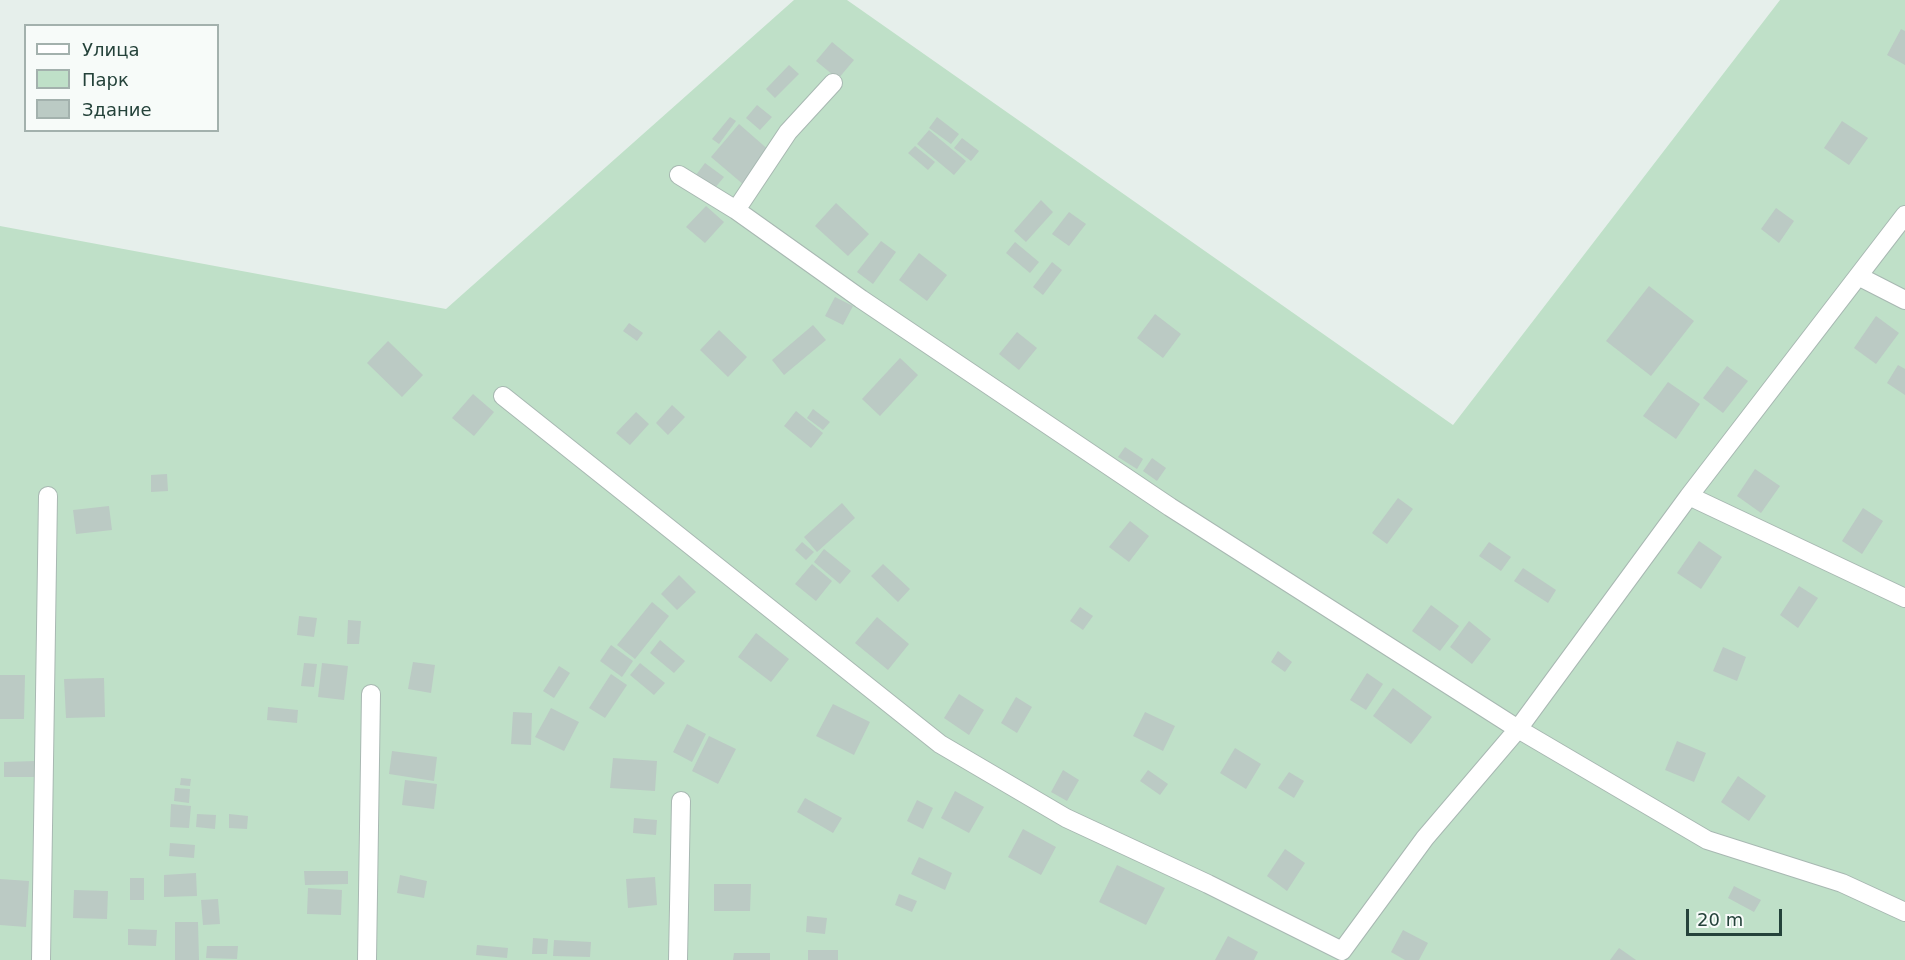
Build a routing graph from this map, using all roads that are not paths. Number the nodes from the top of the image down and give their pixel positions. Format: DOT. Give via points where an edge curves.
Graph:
graph roads {
  1 [pos="833,83"];
  2 [pos="679,175"];
  3 [pos="736,210"];
  4 [pos="1905,215"];
  5 [pos="1858,276"];
  6 [pos="1905,300"];
  7 [pos="503,396"];
  8 [pos="48,496"];
  9 [pos="1689,496"];
  10 [pos="1905,598"];
  11 [pos="370,694"];
  12 [pos="1518,729"];
  13 [pos="681,801"];
  14 [pos="1905,912"];
  15 [pos="42,960"];
  16 [pos="367,960"];
  17 [pos="678,960"];
  1 -- 3 [label="street" via="788,132"];
  2 -- 3 [label="street"];
  3 -- 12 [label="street" via="1170,507"];
  4 -- 5 [label="street"];
  5 -- 6 [label="street"];
  5 -- 9 [label="street"];
  7 -- 12 [label="street" via="940,744 1066,818 1342,951 1425,838"];
  8 -- 15 [label="street"];
  9 -- 10 [label="street"];
  9 -- 12 [label="street"];
  11 -- 16 [label="street"];
  12 -- 14 [label="street" via="1707,840 1842,883"];
  13 -- 17 [label="street"];
}
